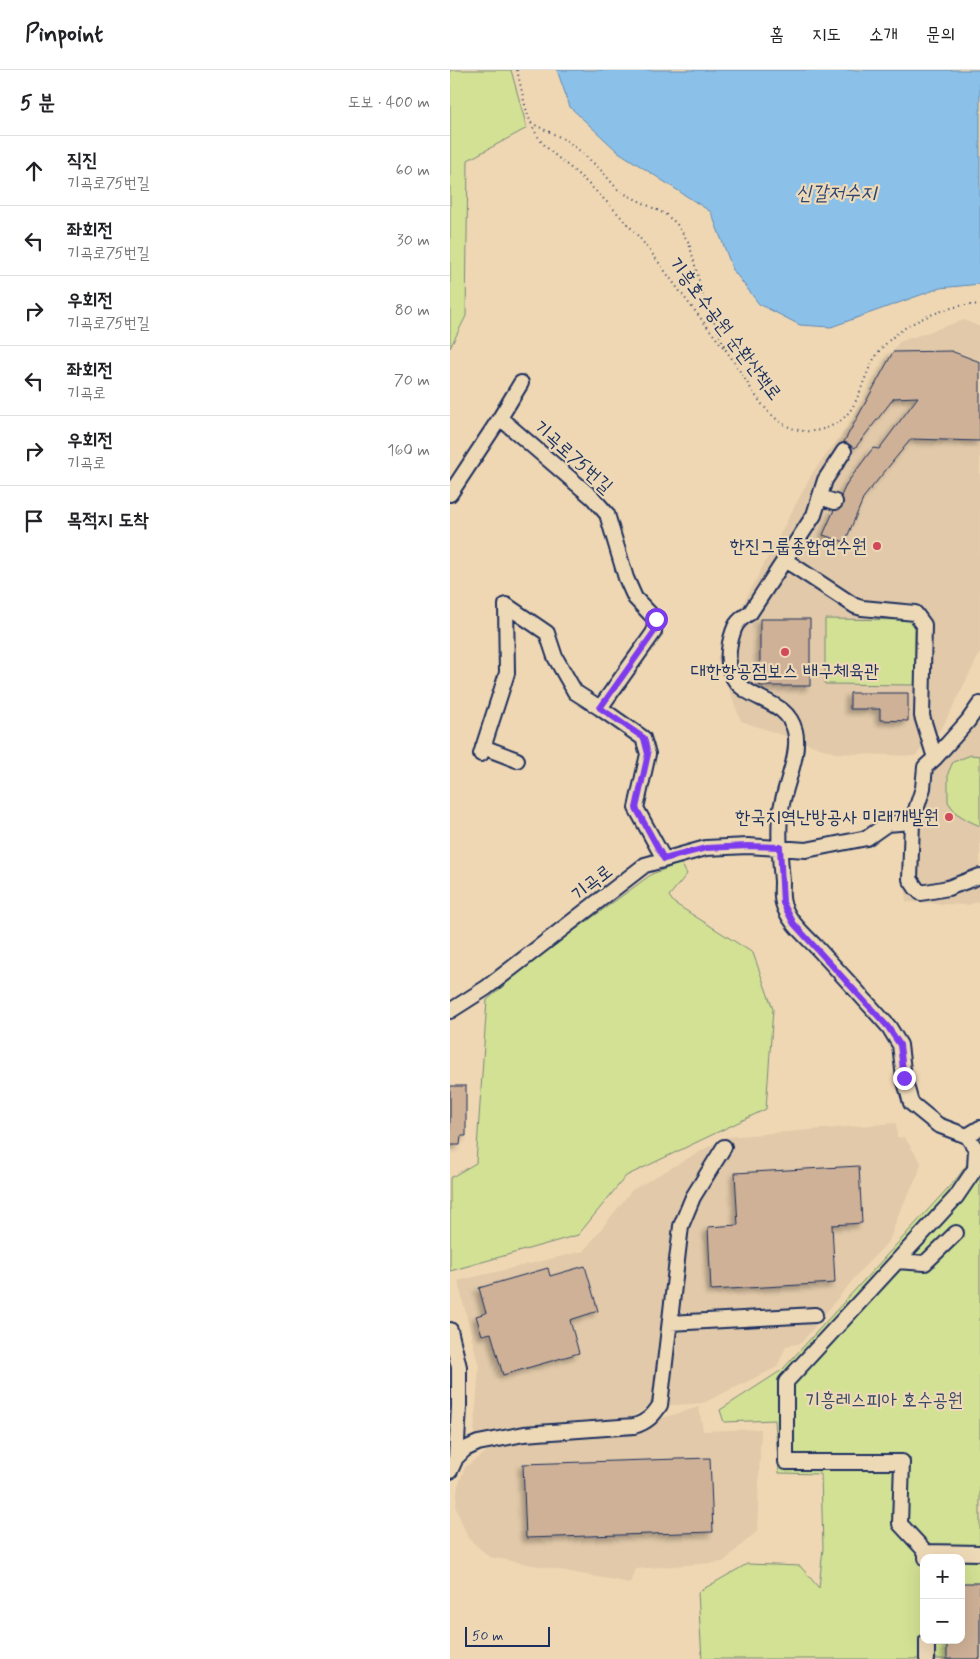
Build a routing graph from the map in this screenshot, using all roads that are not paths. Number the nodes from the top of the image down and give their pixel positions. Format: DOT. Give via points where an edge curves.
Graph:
graph roads {
  1 [pos="521,383"];
  2 [pos="500,418"];
  3 [pos="844,451"];
  4 [pos="450,494"];
  5 [pos="820,497"];
  6 [pos="835,502"];
  7 [pos="785,560"];
  8 [pos="980,704"];
  9 [pos="600,708"];
  10 [pos="935,758"];
  11 [pos="517,760"];
  12 [pos="912,822"];
  13 [pos="780,847"];
  14 [pos="664,859"];
  15 [pos="980,876"];
  16 [pos="450,1011"];
  17 [pos="980,1128"];
  18 [pos="967,1136"];
  19 [pos="724,1147"];
  20 [pos="956,1233"];
  21 [pos="898,1261"];
  22 [pos="815,1315"];
  23 [pos="670,1323"];
  24 [pos="450,1330"];
  25 [pos="453,1465"];
  26 [pos="980,1553"];
  27 [pos="925,1554"];
  28 [pos="953,1554"];
  29 [pos="927,1644"];
  30 [pos="927,1659"];
  1 -- 2 [label="street"];
  2 -- 4 [label="street"];
  2 -- 9 [label="street, 기곡로75번길" via="593,498 607,514 635,598 656,619 654,632"];
  3 -- 5 [label="street" via="824,480"];
  5 -- 6 [label="street"];
  5 -- 7 [label="street" via="814,515"];
  7 -- 10 [label="street" via="855,606 915,613 924,625 922,716"];
  7 -- 13 [label="street" via="750,613 738,620 733,631 728,667 737,683 750,694 789,716 795,732 796,746 780,816"];
  8 -- 10 [label="street"];
  9 -- 11 [label="street" via="575,692 555,657 547,633 506,605 507,673 482,750"];
  9 -- 14 [label="street" via="644,738 648,754 636,808"];
  10 -- 12 [label="street" via="925,767 923,788"];
  12 -- 13 [label="street, 기곡로" via="887,824 867,838 806,850"];
  12 -- 15 [label="street" via="910,879 921,893 948,888"];
  13 -- 14 [label="street, 기곡로" via="706,848"];
  13 -- 18 [label="street" via="783,903 794,924 888,1027 900,1045 911,1103 938,1125"];
  14 -- 16 [label="street, 기곡로" via="645,865 486,988"];
  17 -- 18 [label="street"];
  18 -- 21 [label="street" via="976,1150 975,1169 956,1198"];
  19 -- 23 [label="street" via="693,1197 681,1226"];
  20 -- 21 [label="street" via="925,1262"];
  21 -- 27 [label="street" via="786,1382 786,1462 902,1462 900,1524"];
  22 -- 23 [label="street"];
  23 -- 25 [label="street" via="660,1405 644,1423 524,1434 478,1443 465,1449"];
  24 -- 25 [label="street" via="459,1367"];
  26 -- 28 [label="street"];
  29 -- 30 [label="street"];
}
